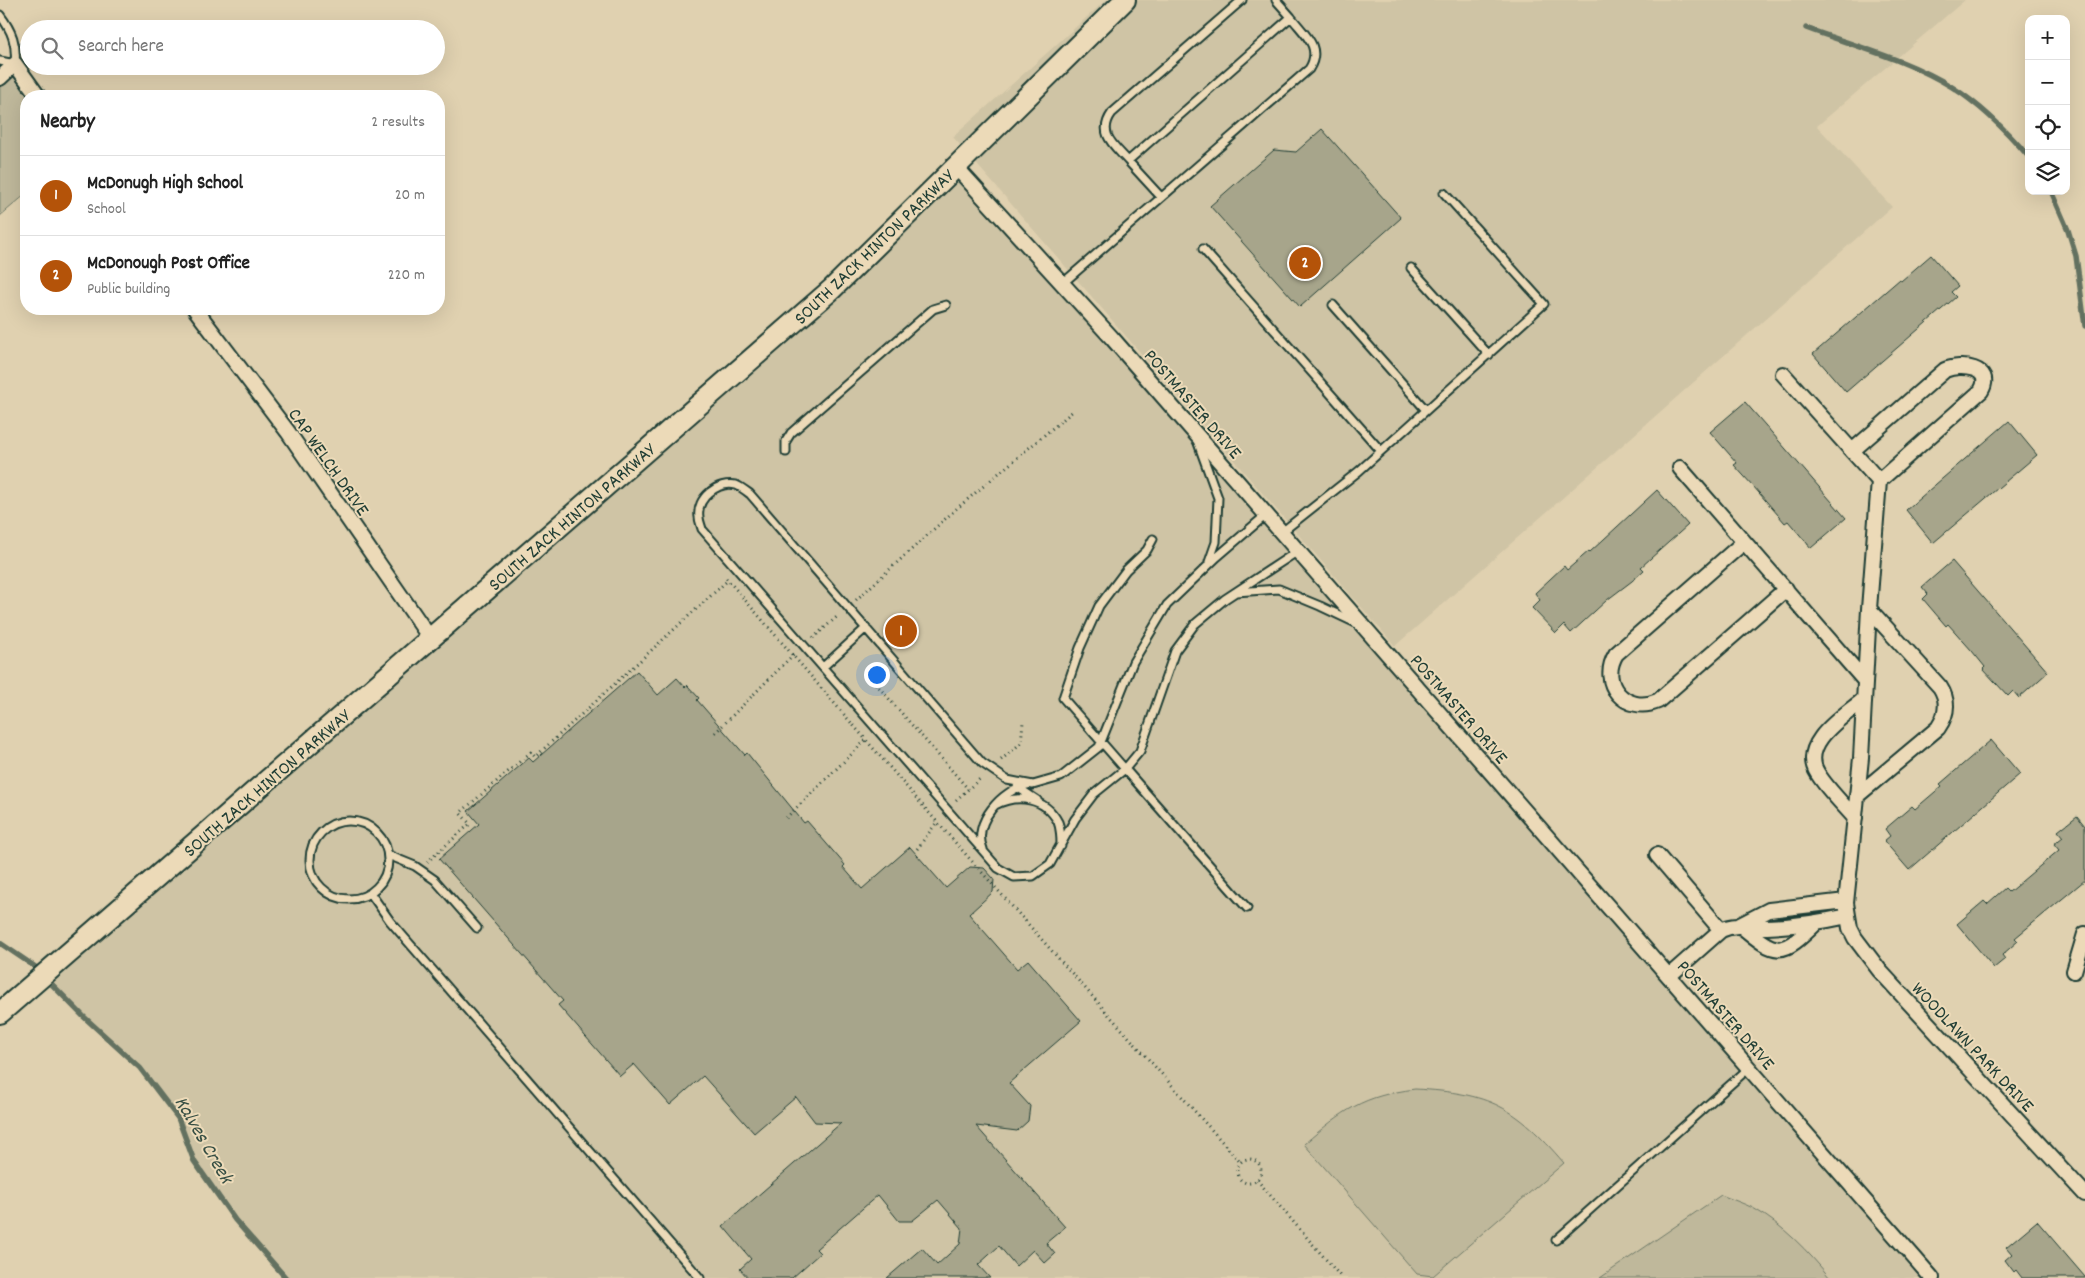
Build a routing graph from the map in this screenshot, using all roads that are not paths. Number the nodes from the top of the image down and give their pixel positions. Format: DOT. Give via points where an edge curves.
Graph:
graph roads {
  1 [pos="1125,0"];
  2 [pos="1242,0"];
  3 [pos="1276,0"];
  4 [pos="0,15"];
  5 [pos="1290,17"];
  6 [pos="0,61"];
  7 [pos="16,64"];
  8 [pos="20,70"];
  9 [pos="24,75"];
  10 [pos="0,78"];
  11 [pos="34,90"];
  12 [pos="1128,161"];
  13 [pos="956,167"];
  14 [pos="1444,193"];
  15 [pos="1161,197"];
  16 [pos="1203,249"];
  17 [pos="1410,268"];
  18 [pos="1063,283"];
  19 [pos="946,305"];
  20 [pos="1332,305"];
  21 [pos="200,315"];
  22 [pos="1489,355"];
  23 [pos="1783,374"];
  24 [pos="1426,410"];
  25 [pos="1194,431"];
  26 [pos="1381,451"];
  27 [pos="1852,451"];
  28 [pos="786,452"];
  29 [pos="1680,468"];
  30 [pos="1879,481"];
  31 [pos="1266,515"];
  32 [pos="1282,532"];
  33 [pos="1153,539"];
  34 [pos="1744,542"];
  35 [pos="1298,550"];
  36 [pos="1207,566"];
  37 [pos="1786,589"];
  38 [pos="1236,592"];
  39 [pos="1869,609"];
  40 [pos="866,628"];
  41 [pos="1365,628"];
  42 [pos="430,638"];
  43 [pos="823,667"];
  44 [pos="1865,681"];
  45 [pos="1864,700"];
  46 [pos="1101,742"];
  47 [pos="1125,769"];
  48 [pos="1007,780"];
  49 [pos="1030,784"];
  50 [pos="1018,787"];
  51 [pos="1858,795"];
  52 [pos="1039,802"];
  53 [pos="995,805"];
  54 [pos="1855,818"];
  55 [pos="1061,846"];
  56 [pos="985,853"];
  57 [pos="388,855"];
  58 [pos="1657,855"];
  59 [pos="371,894"];
  60 [pos="1846,901"];
  61 [pos="1247,908"];
  62 [pos="1848,916"];
  63 [pos="1817,922"];
  64 [pos="1740,925"];
  65 [pos="477,928"];
  66 [pos="1721,930"];
  67 [pos="2085,934"];
  68 [pos="2074,971"];
  69 [pos="1669,976"];
  70 [pos="0,1013"];
  71 [pos="1749,1068"];
  72 [pos="2085,1194"];
  73 [pos="1556,1240"];
  74 [pos="700,1278"];
  75 [pos="1932,1278"];
  1 -- 13 [label="main road, SOUTH ZACK HINTON PARKWAY"];
  2 -- 12 [label="lane" via="1112,113 1105,130"];
  3 -- 5 [label="lane"];
  4 -- 7 [label="lane" via="13,35"];
  5 -- 12 [label="lane"];
  5 -- 15 [label="lane" via="1310,39 1315,52 1309,69"];
  6 -- 7 [label="lane"];
  7 -- 8 [label="street"];
  7 -- 10 [label="street"];
  9 -- 11 [label="street"];
  12 -- 15 [label="lane"];
  13 -- 18 [label="street, POSTMASTER DRIVE"];
  13 -- 42 [label="main road, SOUTH ZACK HINTON PARKWAY" via="832,289"];
  14 -- 22 [label="lane" via="1544,304"];
  15 -- 18 [label="lane"];
  16 -- 26 [label="lane"];
  17 -- 22 [label="lane"];
  18 -- 25 [label="street, POSTMASTER DRIVE"];
  19 -- 28 [label="lane" via="933,309 791,433 786,441"];
  20 -- 24 [label="lane"];
  21 -- 42 [label="street, CAP WELCH DRIVE" via="288,432"];
  22 -- 24 [label="lane"];
  23 -- 27 [label="street"];
  24 -- 26 [label="lane"];
  25 -- 31 [label="street, POSTMASTER DRIVE"];
  25 -- 36 [label="lane" via="1218,498 1216,542"];
  26 -- 32 [label="lane"];
  27 -- 30 [label="street"];
  27 -- 30 [label="street" via="1945,370 1965,366 1982,374 1984,384 1981,391"];
  29 -- 34 [label="street"];
  30 -- 39 [label="street, WOODLAWN PARK DRIVE"];
  31 -- 32 [label="street, POSTMASTER DRIVE"];
  31 -- 36 [label="lane"];
  32 -- 35 [label="street, POSTMASTER DRIVE"];
  33 -- 46 [label="lane" via="1099,606 1062,698"];
  34 -- 37 [label="street"];
  34 -- 37 [label="street" via="1616,654 1610,674 1619,695 1639,705 1659,700"];
  35 -- 38 [label="lane"];
  35 -- 41 [label="street, POSTMASTER DRIVE"];
  36 -- 46 [label="lane" via="1167,604 1133,662"];
  37 -- 44 [label="street"];
  38 -- 41 [label="lane" via="1279,590"];
  38 -- 47 [label="lane" via="1195,624 1175,651 1140,751"];
  39 -- 44 [label="street, WOODLAWN PARK DRIVE"];
  39 -- 51 [label="street" via="1940,687 1946,707 1938,728"];
  40 -- 43 [label="lane"];
  40 -- 43 [label="lane" via="750,494 738,486 724,484 710,492 701,502 698,516 702,529"];
  40 -- 48 [label="lane" via="982,763"];
  41 -- 69 [label="street, POSTMASTER DRIVE"];
  42 -- 70 [label="main road, SOUTH ZACK HINTON PARKWAY"];
  43 -- 56 [label="lane"];
  44 -- 45 [label="street, WOODLAWN PARK DRIVE"];
  45 -- 51 [label="street, WOODLAWN PARK DRIVE"];
  45 -- 54 [label="street" via="1823,735 1813,753 1817,773"];
  46 -- 47 [label="lane"];
  46 -- 49 [label="lane" via="1061,777"];
  47 -- 55 [label="lane" via="1094,794 1075,819"];
  47 -- 61 [label="lane"];
  48 -- 49 [label="lane"];
  48 -- 50 [label="lane"];
  49 -- 50 [label="lane"];
  50 -- 52 [label="lane"];
  50 -- 53 [label="lane"];
  51 -- 54 [label="street, WOODLAWN PARK DRIVE"];
  52 -- 53 [label="lane" via="1016,798"];
  52 -- 55 [label="lane" via="1058,823"];
  53 -- 56 [label="lane" via="982,830 980,842"];
  54 -- 60 [label="street, WOODLAWN PARK DRIVE"];
  55 -- 56 [label="lane" via="1050,864 1033,876 1014,877 998,868"];
  57 -- 59 [label="lane" via="385,877"];
  57 -- 59 [label="lane" via="383,841 373,829 352,821 330,826 319,835 313,846 311,870 324,891 347,900"];
  57 -- 65 [label="lane" via="420,869 435,880"];
  58 -- 66 [label="street"];
  59 -- 74 [label="lane" via="390,921"];
  60 -- 62 [label="street, WOODLAWN PARK DRIVE"];
  60 -- 64 [label="street" via="1769,910"];
  62 -- 63 [label="street"];
  62 -- 72 [label="street, WOODLAWN PARK DRIVE" via="1855,938 1870,960"];
  63 -- 64 [label="street" via="1767,927"];
  63 -- 64 [label="street" via="1796,943 1784,948 1768,947"];
  64 -- 66 [label="street"];
  66 -- 69 [label="street"];
  67 -- 68 [label="street"];
  69 -- 71 [label="street, POSTMASTER DRIVE"];
  71 -- 73 [label="lane"];
  71 -- 75 [label="street, POSTMASTER DRIVE"];
}
